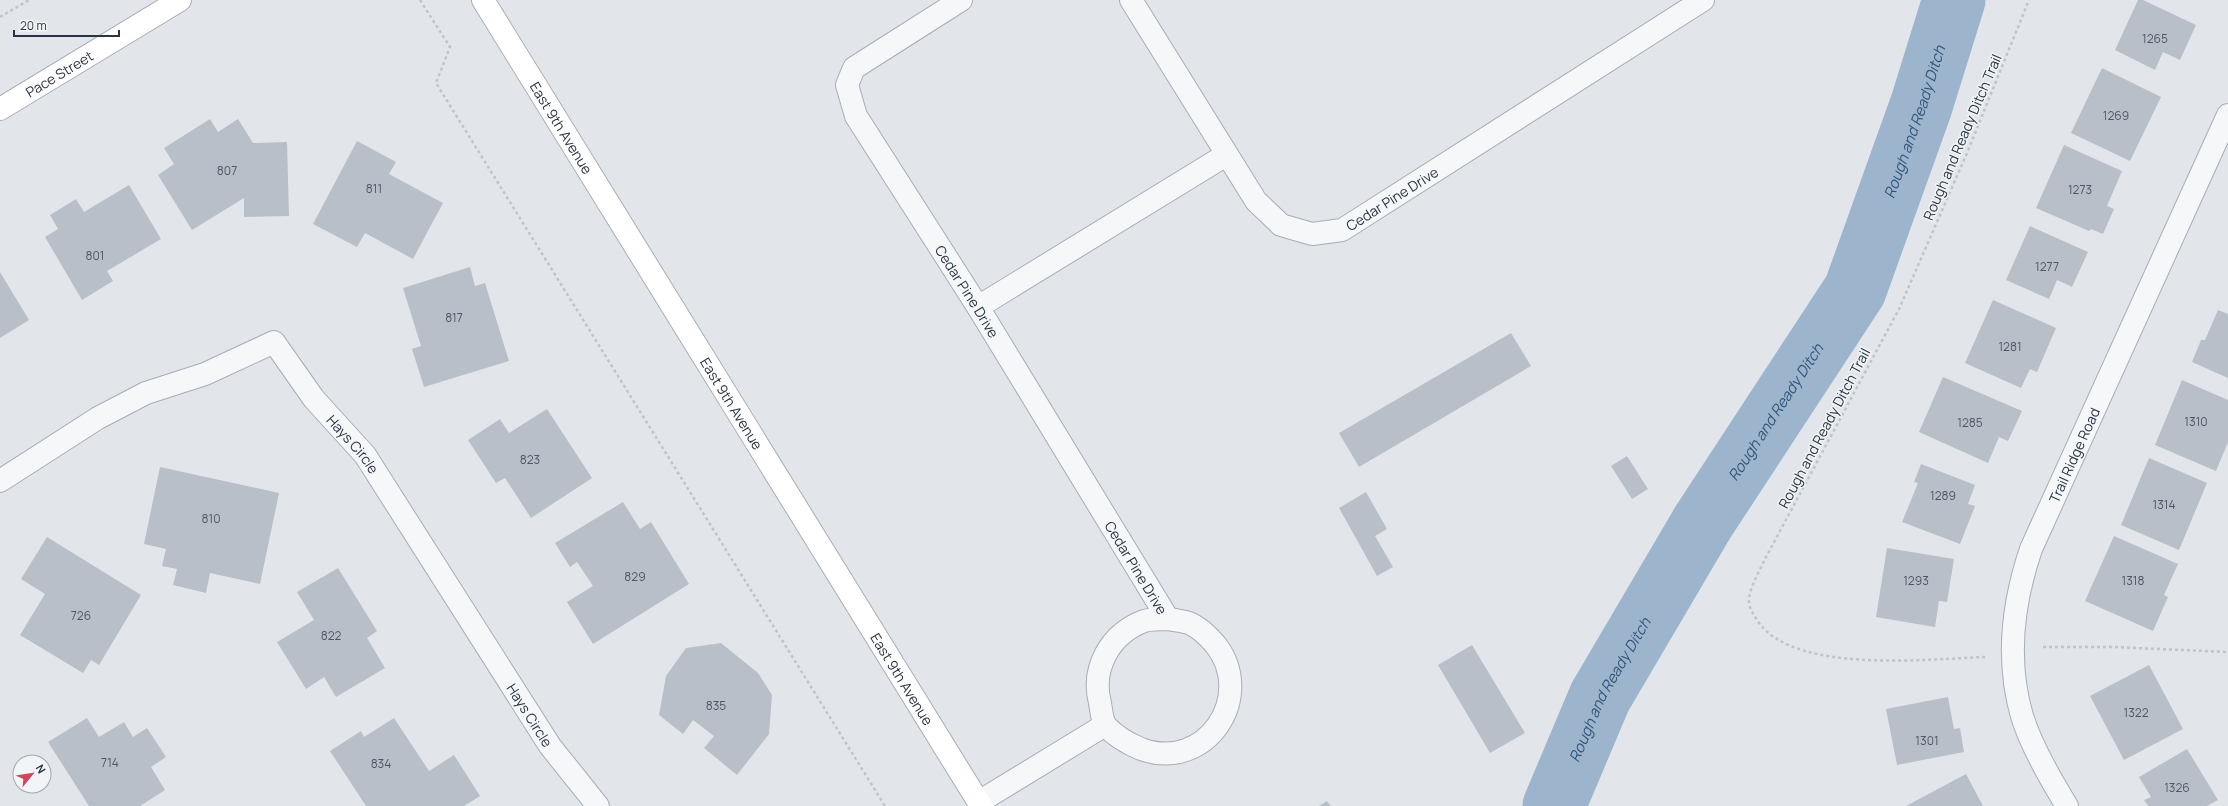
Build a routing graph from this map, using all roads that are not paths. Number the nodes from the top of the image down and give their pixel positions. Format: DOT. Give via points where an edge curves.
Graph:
graph roads {
  1 [pos="180,0"];
  2 [pos="483,0"];
  3 [pos="961,0"];
  4 [pos="1131,0"];
  5 [pos="1703,0"];
  6 [pos="0,109"];
  7 [pos="2228,115"];
  8 [pos="1226,155"];
  9 [pos="978,307"];
  10 [pos="0,481"];
  11 [pos="1168,619"];
  12 [pos="1105,725"];
  13 [pos="980,804"];
  14 [pos="598,806"];
  15 [pos="2067,806"];
  1 -- 6 [label="main road, Pace Street"];
  2 -- 13 [label="main road, East 9th Avenue"];
  3 -- 9 [label="street, Cedar Pine Drive" via="854,68 847,85 856,116"];
  4 -- 8 [label="street, Cedar Pine Drive"];
  5 -- 8 [label="street, Cedar Pine Drive" via="1342,230 1312,234 1281,225 1256,201"];
  7 -- 15 [label="street, Trail Ridge Road" via="2030,549 2020,583 2013,652 2016,688 2023,718"];
  8 -- 9 [label="street"];
  9 -- 11 [label="street, Cedar Pine Drive"];
  10 -- 14 [label="street, Hays Circle" via="98,418 146,393 205,374 274,342 314,399 364,455 550,746"];
  11 -- 12 [label="street, Cedar Pine Drive" via="1145,621 1125,630 1109,647 1099,667 1096,689"];
  11 -- 12 [label="street, Cedar Pine Drive" via="1190,624 1209,636 1223,654 1230,674 1231,696 1224,717 1211,735 1193,747 1172,753 1150,752 1130,744"];
  12 -- 13 [label="street"];
}
